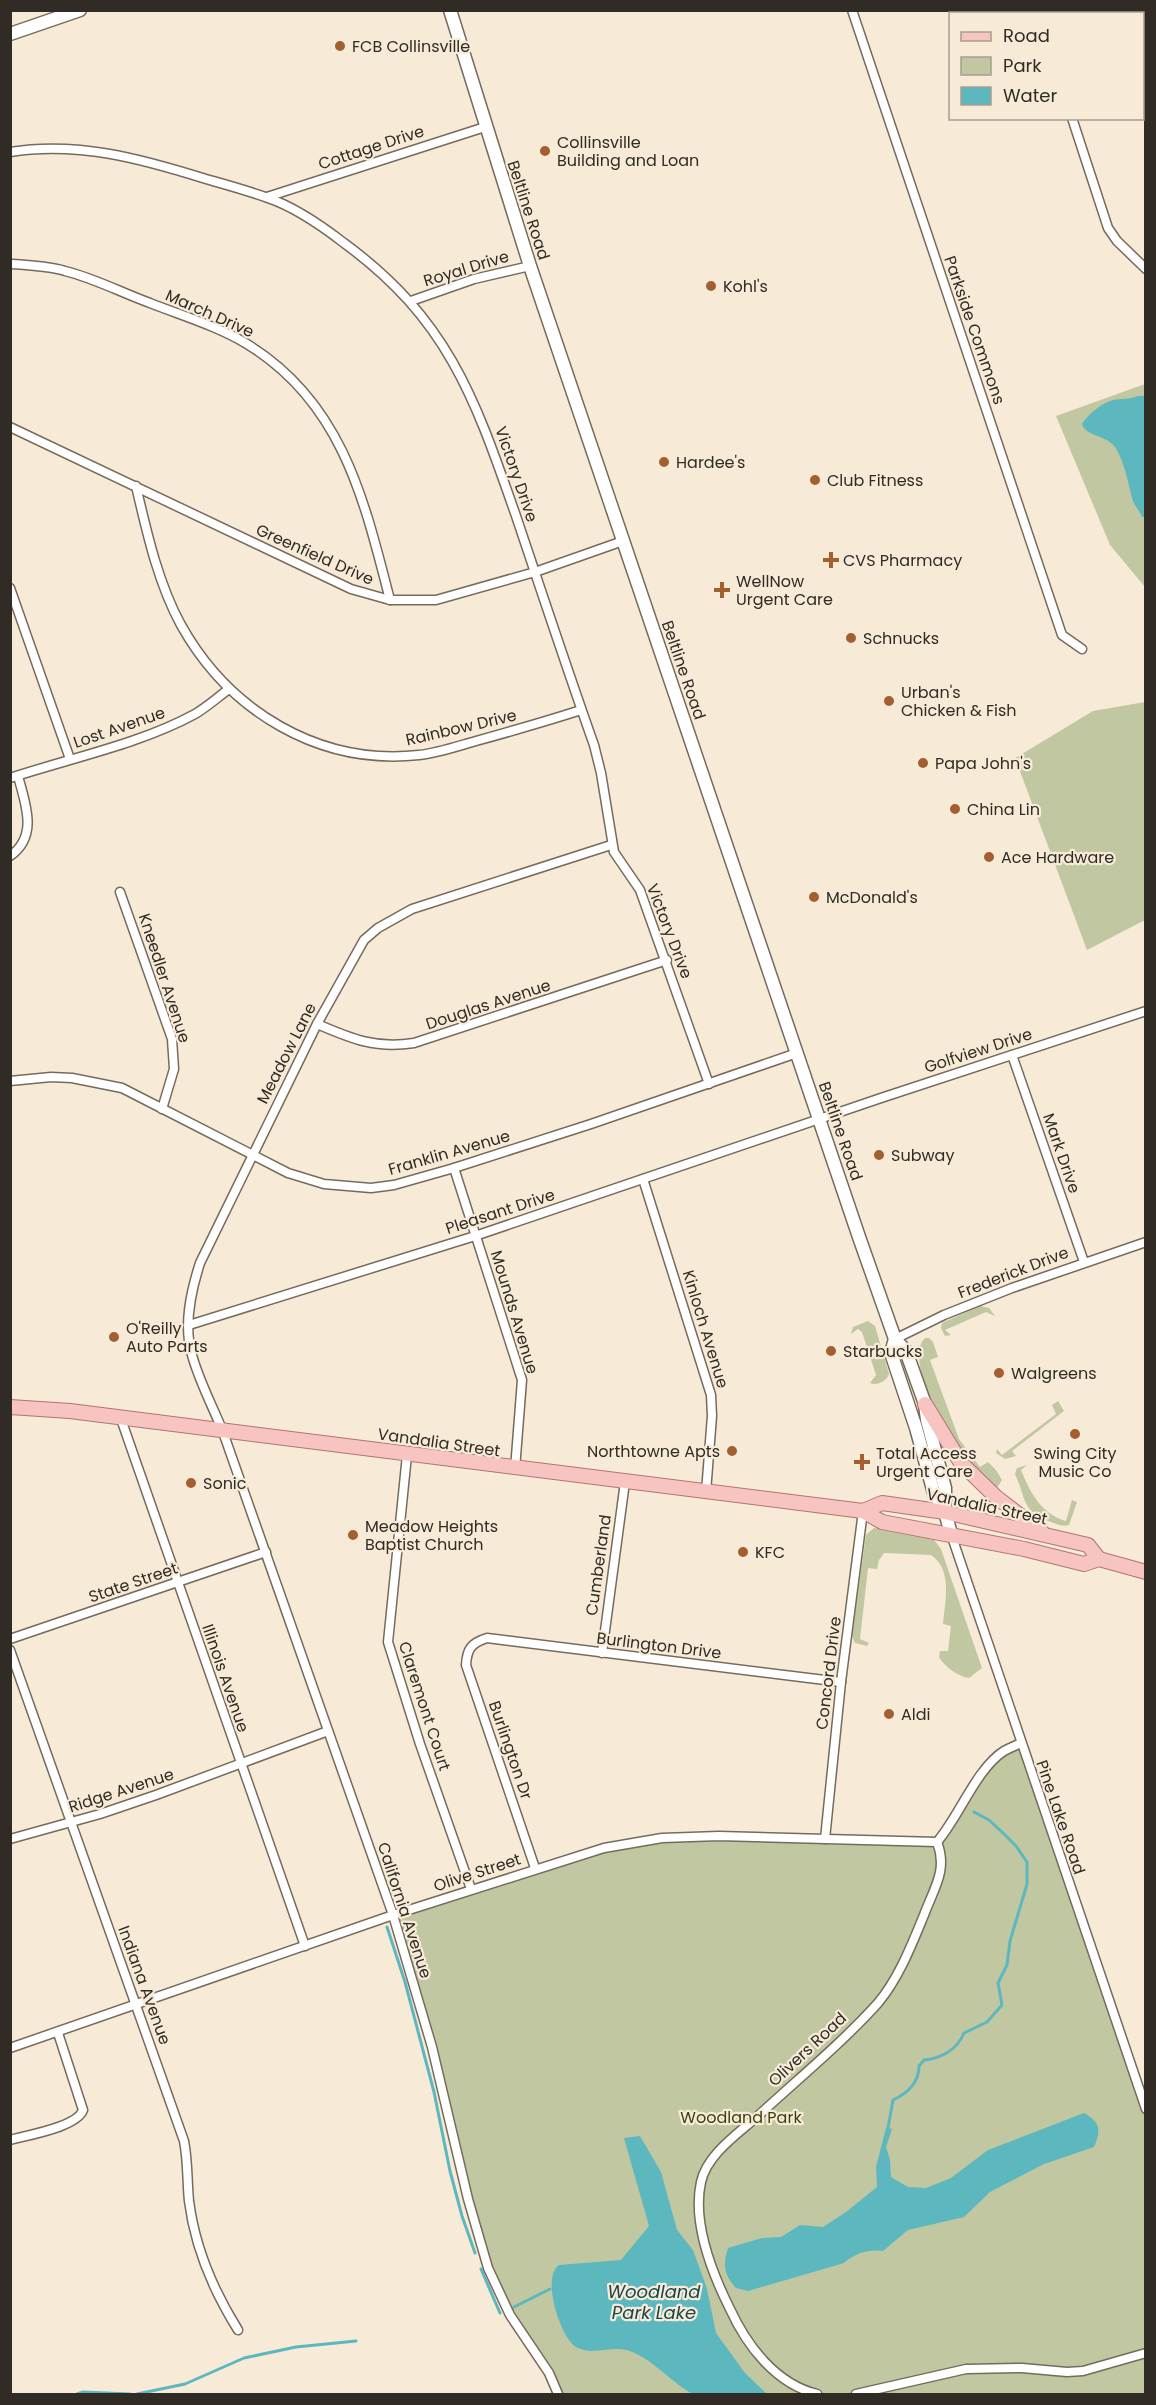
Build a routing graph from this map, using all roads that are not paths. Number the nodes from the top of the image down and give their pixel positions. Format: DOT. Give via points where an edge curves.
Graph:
graph roads {
  1 [pos="80,10"];
  2 [pos="450,10"];
  3 [pos="852,10"];
  4 [pos="53,15"];
  5 [pos="10,34"];
  6 [pos="1073,120"];
  7 [pos="485,127"];
  8 [pos="10,152"];
  9 [pos="267,197"];
  10 [pos="10,264"];
  11 [pos="530,266"];
  12 [pos="1146,269"];
  13 [pos="411,301"];
  14 [pos="10,427"];
  15 [pos="136,486"];
  16 [pos="623,541"];
  17 [pos="535,572"];
  18 [pos="10,588"];
  19 [pos="390,600"];
  20 [pos="1082,649"];
  21 [pos="229,689"];
  22 [pos="581,710"];
  23 [pos="70,759"];
  24 [pos="14,777"];
  25 [pos="611,845"];
  26 [pos="10,856"];
  27 [pos="120,892"];
  28 [pos="667,960"];
  29 [pos="1146,1011"];
  30 [pos="317,1024"];
  31 [pos="797,1053"];
  32 [pos="1012,1054"];
  33 [pos="10,1082"];
  34 [pos="709,1084"];
  35 [pos="162,1109"];
  36 [pos="819,1119"];
  37 [pos="252,1155"];
  38 [pos="453,1168"];
  39 [pos="644,1179"];
  40 [pos="475,1236"];
  41 [pos="1146,1242"];
  42 [pos="1084,1262"];
  43 [pos="189,1324"];
  44 [pos="895,1338"];
  45 [pos="925,1404"];
  46 [pos="10,1407"];
  47 [pos="121,1419"];
  48 [pos="224,1432"];
  49 [pos="407,1455"];
  50 [pos="514,1469"];
  51 [pos="625,1482"];
  52 [pos="706,1492"];
  53 [pos="863,1511"];
  54 [pos="945,1512"];
  55 [pos="951,1534"];
  56 [pos="1047,1536"];
  57 [pos="266,1552"];
  58 [pos="1099,1559"];
  59 [pos="1146,1572"];
  60 [pos="177,1582"];
  61 [pos="10,1639"];
  62 [pos="474,1642"];
  63 [pos="602,1653"];
  64 [pos="11,1655"];
  65 [pos="841,1682"];
  66 [pos="328,1731"];
  67 [pos="1021,1743"];
  68 [pos="240,1765"];
  69 [pos="72,1822"];
  70 [pos="10,1839"];
  71 [pos="825,1839"];
  72 [pos="937,1842"];
  73 [pos="536,1868"];
  74 [pos="471,1889"];
  75 [pos="393,1915"];
  76 [pos="305,1946"];
  77 [pos="137,2005"];
  78 [pos="58,2032"];
  79 [pos="10,2048"];
  80 [pos="1146,2109"];
  81 [pos="10,2140"];
  82 [pos="238,2330"];
  83 [pos="1146,2353"];
  84 [pos="558,2394"];
  85 [pos="817,2394"];
  86 [pos="856,2394"];
  1 -- 4 [label="main road"];
  2 -- 7 [label="main road, Beltline Road"];
  3 -- 20 [label="street, Parkside Commons" via="1062,635"];
  4 -- 5 [label="main road"];
  6 -- 12 [label="street" via="1108,228"];
  7 -- 9 [label="street, Cottage Drive"];
  7 -- 11 [label="main road, Beltline Road"];
  8 -- 9 [label="street, Victory Drive" via="53,148 106,152"];
  9 -- 13 [label="street, Victory Drive" via="333,234"];
  10 -- 19 [label="street, March Drive" via="65,271 216,329 246,344 292,378 338,440 364,508"];
  11 -- 13 [label="street, Royal Drive" via="474,279"];
  11 -- 16 [label="main road, Beltline Road"];
  13 -- 17 [label="street, Victory Drive" via="440,339 473,399"];
  14 -- 15 [label="street, Greenfield Drive"];
  15 -- 19 [label="street, Greenfield Drive" via="351,589"];
  15 -- 21 [label="street, Rainbow Drive" via="155,558 177,616 195,648"];
  16 -- 17 [label="street, Greenfield Drive"];
  16 -- 31 [label="main road, Beltline Road"];
  17 -- 19 [label="street, Greenfield Drive" via="444,598"];
  17 -- 22 [label="street, Victory Drive"];
  18 -- 23 [label="street"];
  21 -- 22 [label="street, Rainbow Drive" via="294,734 340,750 389,756 420,755 464,745"];
  21 -- 23 [label="street, Lost Avenue" via="174,724"];
  22 -- 25 [label="street, Victory Drive" via="601,773"];
  23 -- 24 [label="street, Lost Avenue"];
  24 -- 26 [label="street" via="29,816 29,827 22,845"];
  25 -- 28 [label="street, Victory Drive" via="640,890"];
  25 -- 30 [label="street, Meadow Lane" via="396,916 364,940"];
  27 -- 35 [label="street, Kneedler Avenue" via="172,1039 174,1068"];
  28 -- 30 [label="street, Douglas Avenue" via="414,1043 363,1043"];
  28 -- 34 [label="street, Victory Drive"];
  29 -- 32 [label="street, Golfview Drive"];
  30 -- 37 [label="street, Meadow Lane"];
  31 -- 34 [label="street, Franklin Avenue"];
  31 -- 36 [label="main road, Beltline Road"];
  32 -- 36 [label="street, Golfview Drive"];
  32 -- 42 [label="street, Mark Drive"];
  33 -- 35 [label="street, Franklin Avenue" via="51,1077 97,1082 122,1088"];
  34 -- 38 [label="street, Franklin Avenue"];
  35 -- 37 [label="street, Franklin Avenue"];
  36 -- 39 [label="street, Pleasant Drive"];
  36 -- 44 [label="main road, Beltline Road"];
  37 -- 38 [label="street, Franklin Avenue" via="305,1180 347,1188 394,1185"];
  37 -- 43 [label="street, Meadow Lane" via="200,1263"];
  38 -- 40 [label="street, Mounds Avenue"];
  39 -- 40 [label="street, Pleasant Drive"];
  39 -- 52 [label="street, Kinloch Avenue" via="711,1395"];
  40 -- 43 [label="street, Pleasant Drive"];
  40 -- 50 [label="street, Mounds Avenue" via="522,1380"];
  41 -- 42 [label="street, Frederick Drive"];
  42 -- 44 [label="street, Frederick Drive" via="954,1311"];
  43 -- 48 [label="street, Meadow Lane" via="191,1354"];
  44 -- 45 [label="main road, Beltline Road" via="906,1351"];
  44 -- 54 [label="main road, Beltline Road" via="891,1353 934,1492"];
  45 -- 54 [label="main road, Beltline Road" via="945,1488"];
  45 -- 56 [label="main road" via="961,1463 992,1494"];
  46 -- 47 [label="main road, Vandalia Street"];
  47 -- 48 [label="main road, Vandalia Street"];
  47 -- 60 [label="street, Illinois Avenue"];
  48 -- 49 [label="main road, Vandalia Street"];
  48 -- 57 [label="street, California Avenue"];
  49 -- 50 [label="main road, Vandalia Street"];
  49 -- 74 [label="street, Claremont Court" via="388,1642"];
  50 -- 51 [label="main road, Vandalia Street"];
  51 -- 52 [label="main road, Vandalia Street"];
  51 -- 63 [label="street, Cumberland"];
  52 -- 53 [label="main road, Vandalia Street"];
  53 -- 54 [label="main road, Vandalia Street" via="882,1503"];
  53 -- 55 [label="main road, Vandalia Street" via="882,1522"];
  53 -- 65 [label="street, Concord Drive"];
  54 -- 55 [label="main road, Beltline Road"];
  54 -- 56 [label="main road, Vandalia Street"];
  55 -- 58 [label="main road, Vandalia Street" via="1083,1564"];
  55 -- 67 [label="street, Pine Lake Road"];
  56 -- 58 [label="main road, Vandalia Street" via="1088,1545"];
  57 -- 60 [label="street, State Street"];
  57 -- 66 [label="street, California Avenue"];
  58 -- 59 [label="main road, Vandalia Street"];
  60 -- 61 [label="street, State Street"];
  60 -- 68 [label="street, Illinois Avenue"];
  62 -- 63 [label="street, Burlington Drive" via="487,1638"];
  62 -- 73 [label="street, Burlington Dr" via="466,1652 466,1665"];
  63 -- 65 [label="street, Burlington Drive"];
  64 -- 69 [label="street, Indiana Avenue"];
  65 -- 71 [label="street, Concord Drive"];
  66 -- 68 [label="street, Ridge Avenue"];
  66 -- 75 [label="street, California Avenue"];
  67 -- 72 [label="street" via="1002,1752 977,1780"];
  67 -- 80 [label="street, Pine Lake Road"];
  68 -- 69 [label="street, Ridge Avenue"];
  68 -- 76 [label="street, Illinois Avenue"];
  69 -- 70 [label="street, Ridge Avenue"];
  69 -- 77 [label="street, Indiana Avenue"];
  71 -- 72 [label="street, Olive Street"];
  71 -- 73 [label="street, Olive Street" via="662,1838 604,1848"];
  72 -- 85 [label="street, Olivers Road" via="943,1857 940,1874 886,1993 718,2152 701,2180 702,2228 733,2315 773,2371 796,2387"];
  73 -- 74 [label="street, Olive Street"];
  74 -- 75 [label="street, Olive Street"];
  75 -- 76 [label="street, Olive Street"];
  75 -- 84 [label="street, California Avenue" via="432,2047 488,2268 510,2315 549,2373"];
  76 -- 77 [label="street, Olive Street"];
  77 -- 78 [label="street, Olive Street"];
  77 -- 82 [label="street, Indiana Avenue" via="184,2141 189,2200 202,2258"];
  78 -- 79 [label="street, Olive Street"];
  78 -- 81 [label="street" via="82,2115 67,2124"];
  83 -- 86 [label="street" via="1083,2371 966,2369"];
}
